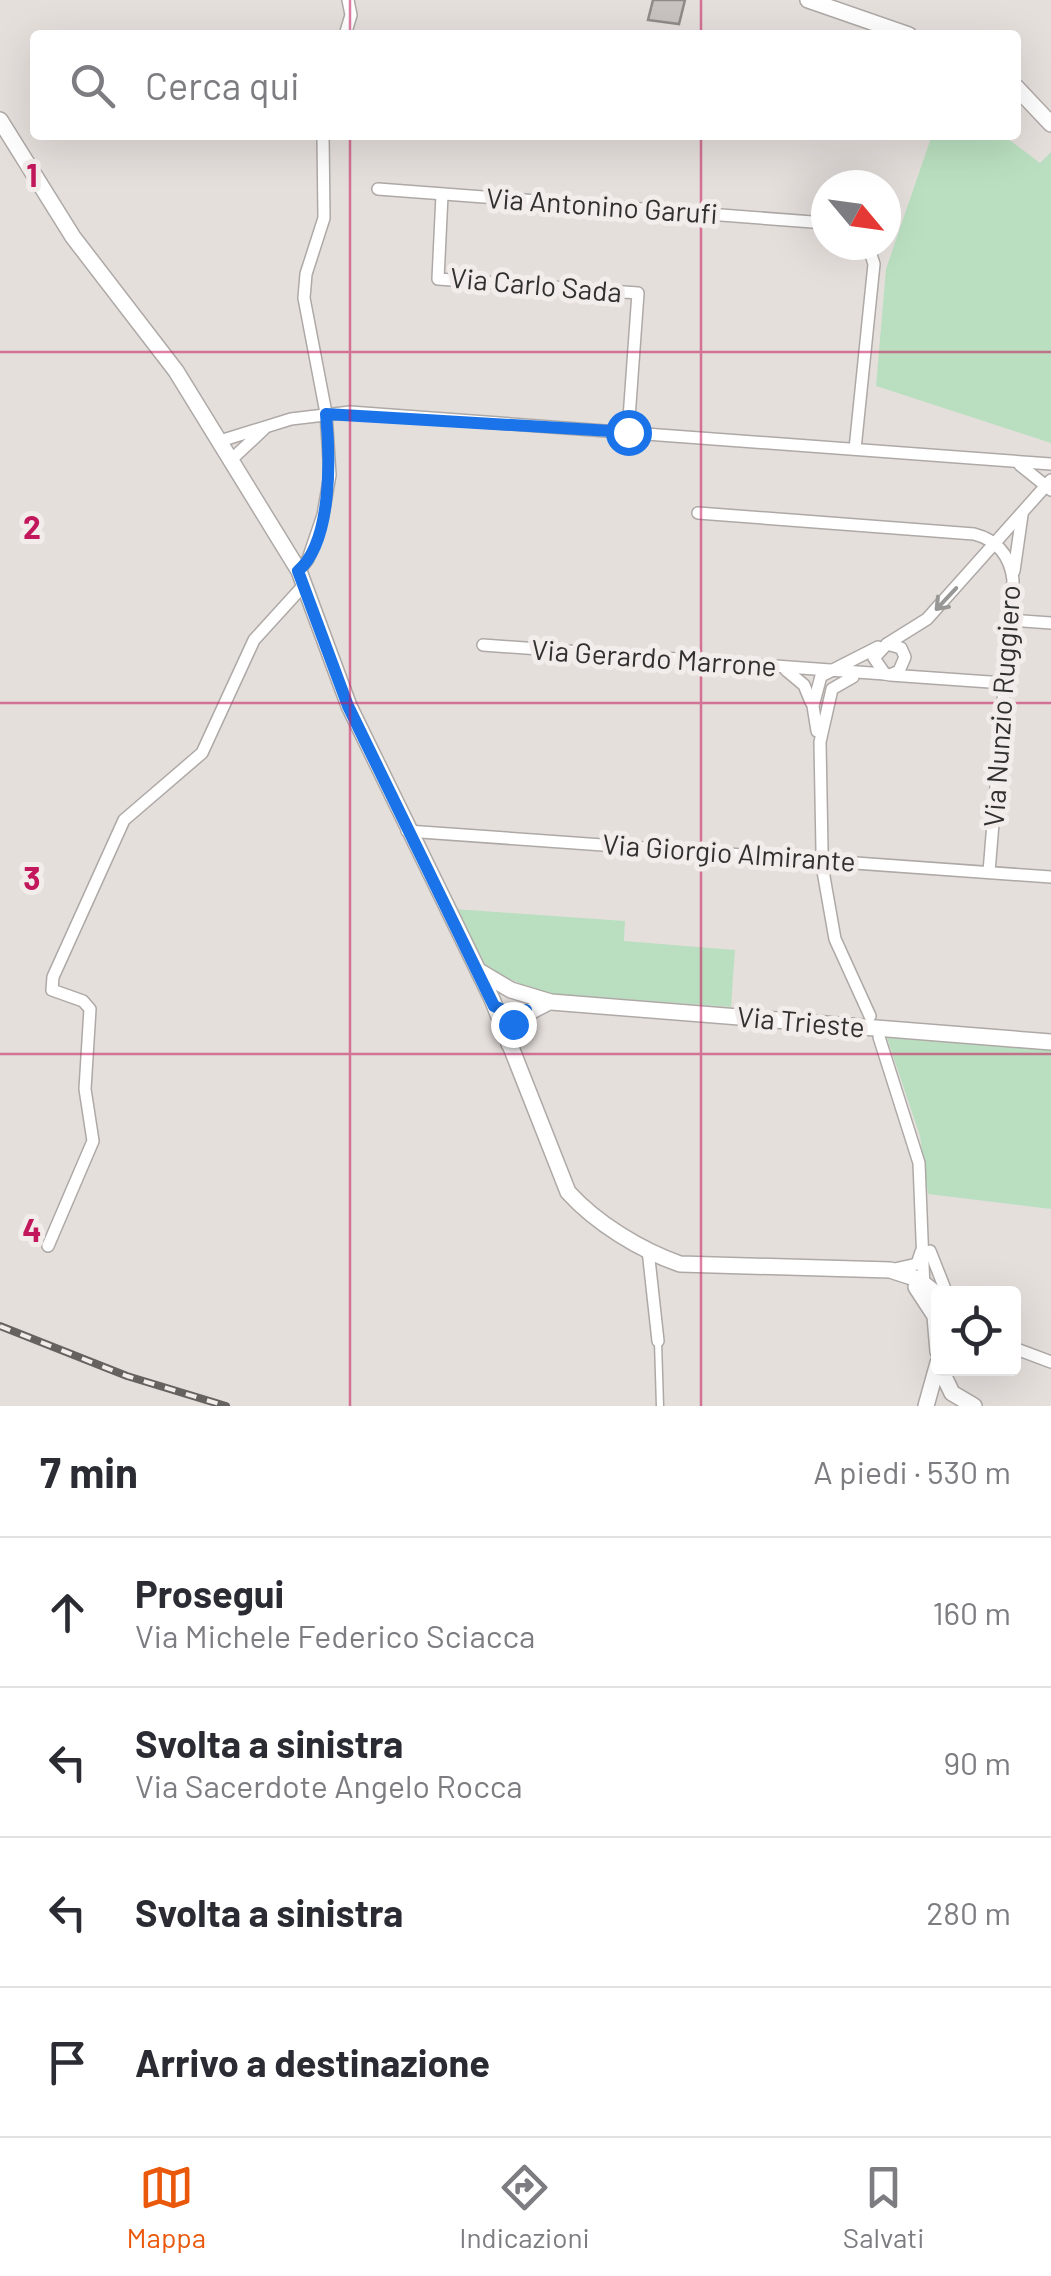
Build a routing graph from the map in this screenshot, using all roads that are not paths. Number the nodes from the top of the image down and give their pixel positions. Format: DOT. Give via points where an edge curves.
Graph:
graph roads {
  1 [pos="348,0"];
  2 [pos="808,0"];
  3 [pos="826,3"];
  4 [pos="346,30"];
  5 [pos="896,30"];
  6 [pos="1021,91"];
  7 [pos="0,120"];
  8 [pos="1051,124"];
  9 [pos="323,140"];
  10 [pos="378,189"];
  11 [pos="442,195"];
  12 [pos="811,222"];
  13 [pos="873,260"];
  14 [pos="326,414"];
  15 [pos="272,425"];
  16 [pos="628,432"];
  17 [pos="220,440"];
  18 [pos="855,449"];
  19 [pos="232,459"];
  20 [pos="1014,462"];
  21 [pos="1051,464"];
  22 [pos="1049,486"];
  23 [pos="698,513"];
  24 [pos="1022,515"];
  25 [pos="997,544"];
  26 [pos="301,578"];
  27 [pos="1012,580"];
  28 [pos="1009,620"];
  29 [pos="1051,623"];
  30 [pos="483,644"];
  31 [pos="884,645"];
  32 [pos="783,668"];
  33 [pos="826,671"];
  34 [pos="887,674"];
  35 [pos="857,675"];
  36 [pos="1004,682"];
  37 [pos="813,706"];
  38 [pos="820,742"];
  39 [pos="407,831"];
  40 [pos="822,850"];
  41 [pos="823,871"];
  42 [pos="989,872"];
  43 [pos="1051,878"];
  44 [pos="474,966"];
  45 [pos="526,1003"];
  46 [pos="494,1006"];
  47 [pos="870,1016"];
  48 [pos="880,1037"];
  49 [pos="1051,1042"];
  50 [pos="509,1044"];
  51 [pos="922,1231"];
  52 [pos="48,1246"];
  53 [pos="922,1248"];
  54 [pos="648,1250"];
  55 [pos="870,1270"];
  56 [pos="890,1270"];
  57 [pos="944,1286"];
  58 [pos="929,1291"];
  59 [pos="658,1341"];
  60 [pos="1021,1352"];
  61 [pos="1051,1362"];
  62 [pos="936,1376"];
  63 [pos="947,1376"];
  64 [pos="958,1398"];
  65 [pos="932,1402"];
  66 [pos="660,1406"];
  67 [pos="974,1406"];
  1 -- 4 [label="street"];
  2 -- 3 [label="street"];
  3 -- 5 [label="street"];
  6 -- 8 [label="street"];
  7 -- 17 [label="street" via="74,237"];
  9 -- 14 [label="street" via="324,218 304,298"];
  10 -- 11 [label="street, Via Antonino Garufi"];
  11 -- 12 [label="street, Via Antonino Garufi"];
  11 -- 16 [label="street, Via Carlo Sada" via="438,279 638,293"];
  13 -- 18 [label="street"];
  14 -- 15 [label="street"];
  14 -- 16 [label="street"];
  14 -- 26 [label="street" via="329,489"];
  15 -- 17 [label="street"];
  15 -- 19 [label="street"];
  16 -- 18 [label="street"];
  17 -- 19 [label="street"];
  18 -- 20 [label="street"];
  19 -- 26 [label="street"];
  20 -- 21 [label="street"];
  20 -- 22 [label="street"];
  22 -- 24 [label="street"];
  23 -- 25 [label="street" via="974,534"];
  24 -- 25 [label="street"];
  24 -- 27 [label="street"];
  25 -- 27 [label="street, Via Nunzio Ruggiero"];
  25 -- 31 [label="street, one-way" via="927,620"];
  26 -- 39 [label="street" via="348,706"];
  26 -- 52 [label="street" via="254,640 202,753 124,820 53,977 52,990 90,1009 85,1089 94,1132"];
  27 -- 28 [label="street, Via Nunzio Ruggiero"];
  28 -- 29 [label="street"];
  28 -- 36 [label="street, Via Nunzio Ruggiero"];
  30 -- 32 [label="street, Via Gerardo Marrone"];
  31 -- 33 [label="street"];
  31 -- 34 [label="street" via="874,658"];
  31 -- 34 [label="street" via="901,648 905,658"];
  32 -- 33 [label="street, Via Gerardo Marrone"];
  32 -- 37 [label="street" via="804,685"];
  33 -- 35 [label="street, Via Gerardo Marrone"];
  33 -- 37 [label="street"];
  34 -- 35 [label="street, Via Gerardo Marrone"];
  34 -- 36 [label="street, Via Gerardo Marrone"];
  35 -- 38 [label="street" via="826,698"];
  36 -- 42 [label="street, Via Nunzio Ruggiero"];
  37 -- 38 [label="street"];
  38 -- 40 [label="street"];
  39 -- 42 [label="street, Via Giorgio Almirante"];
  39 -- 44 [label="street"];
  41 -- 47 [label="street" via="835,939"];
  42 -- 43 [label="street, Via Giorgio Almirante"];
  44 -- 45 [label="street, Via Trieste"];
  44 -- 46 [label="street"];
  45 -- 46 [label="street" via="500,995"];
  45 -- 49 [label="street, Via Trieste"];
  45 -- 50 [label="street"];
  46 -- 50 [label="street"];
  48 -- 51 [label="street" via="919,1163"];
  50 -- 54 [label="street" via="568,1192"];
  51 -- 53 [label="street"];
  51 -- 57 [label="street"];
  53 -- 56 [label="street" via="917,1264"];
  53 -- 58 [label="street"];
  54 -- 55 [label="street" via="695,1267"];
  54 -- 59 [label="street"];
  55 -- 56 [label="street"];
  55 -- 58 [label="street"];
  56 -- 58 [label="street"];
  59 -- 66 [label="lane"];
  60 -- 61 [label="street"];
  62 -- 65 [label="street"];
  63 -- 64 [label="street"];
  64 -- 65 [label="street"];
  64 -- 67 [label="street"];
}
